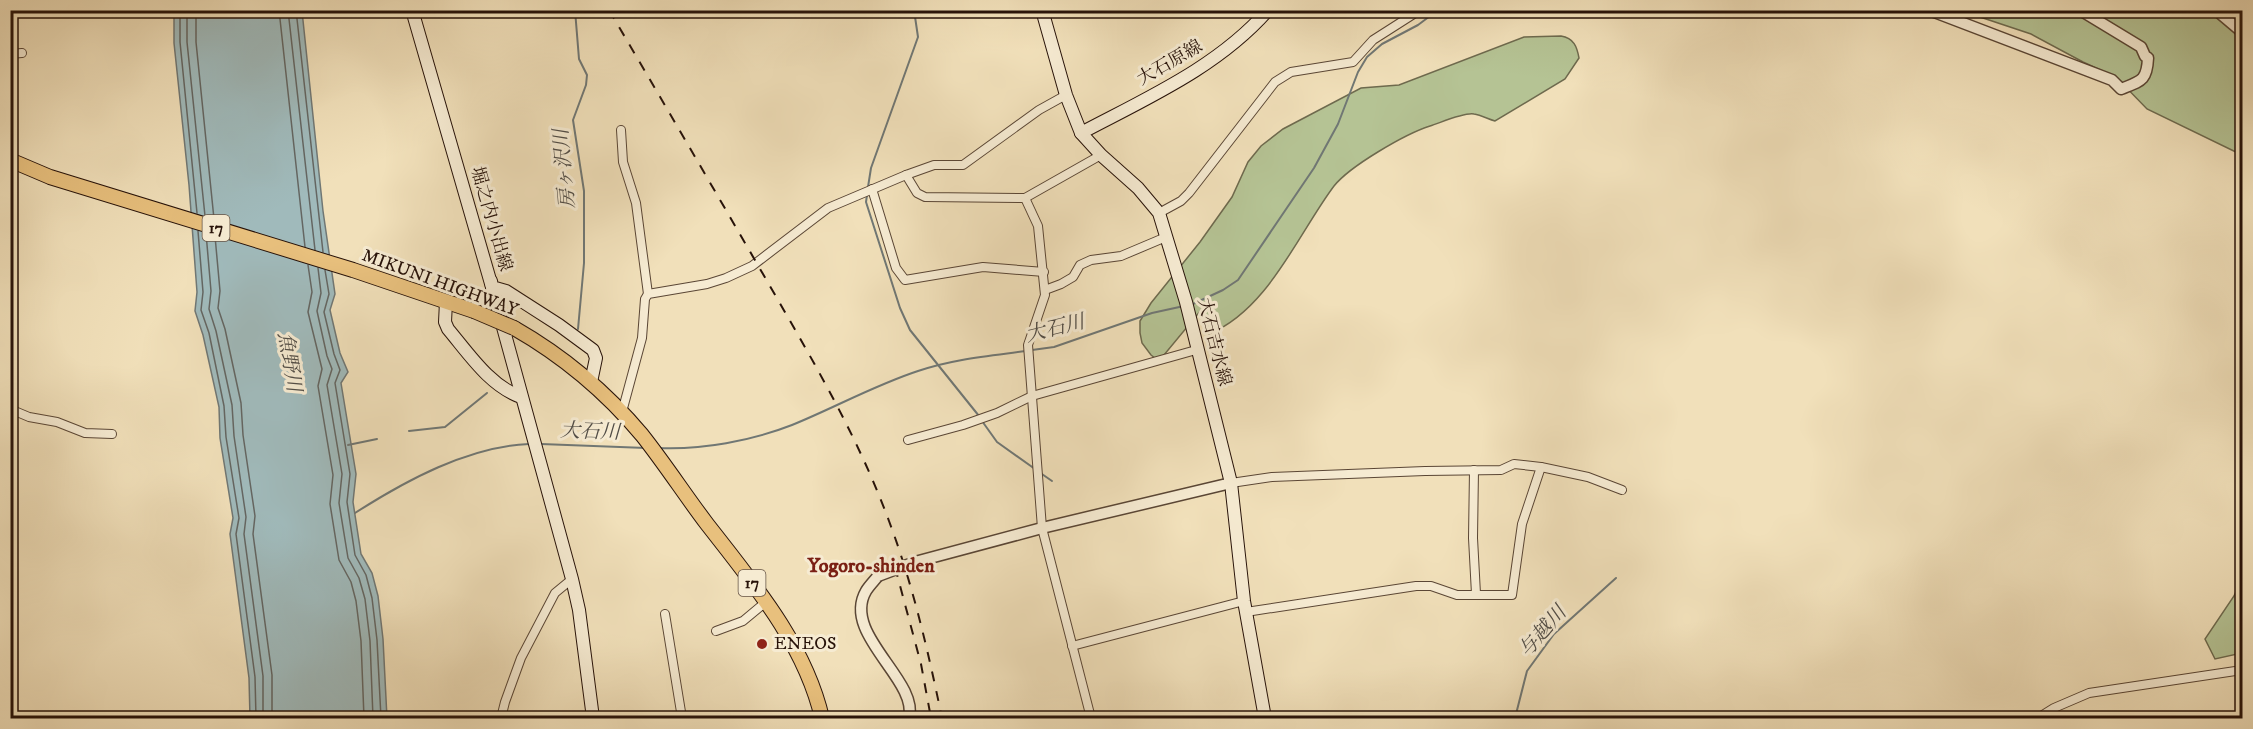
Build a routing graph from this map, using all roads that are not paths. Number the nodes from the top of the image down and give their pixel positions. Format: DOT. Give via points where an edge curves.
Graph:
graph roads {
  1 [pos="412,10"];
  2 [pos="1042,10"];
  3 [pos="1268,10"];
  4 [pos="1420,10"];
  5 [pos="1929,10"];
  6 [pos="2080,10"];
  7 [pos="2216,10"];
  8 [pos="2242,33"];
  9 [pos="22,53"];
  10 [pos="10,54"];
  11 [pos="1066,95"];
  12 [pos="621,130"];
  13 [pos="1081,133"];
  14 [pos="1101,155"];
  15 [pos="10,160"];
  16 [pos="906,175"];
  17 [pos="872,189"];
  18 [pos="1025,198"];
  19 [pos="1159,213"];
  20 [pos="1166,237"];
  21 [pos="1044,272"];
  22 [pos="492,287"];
  23 [pos="1045,290"];
  24 [pos="648,294"];
  25 [pos="446,302"];
  26 [pos="1196,350"];
  27 [pos="591,382"];
  28 [pos="1032,396"];
  29 [pos="521,397"];
  30 [pos="10,409"];
  31 [pos="622,412"];
  32 [pos="112,434"];
  33 [pos="908,440"];
  34 [pos="1541,466"];
  35 [pos="1474,470"];
  36 [pos="1231,483"];
  37 [pos="1622,490"];
  38 [pos="1042,528"];
  39 [pos="572,579"];
  40 [pos="1476,594"];
  41 [pos="767,602"];
  42 [pos="1245,606"];
  43 [pos="665,614"];
  44 [pos="716,631"];
  45 [pos="1072,646"];
  46 [pos="2242,670"];
  47 [pos="501,718"];
  48 [pos="593,718"];
  49 [pos="682,718"];
  50 [pos="822,718"];
  51 [pos="909,718"];
  52 [pos="1091,718"];
  53 [pos="1265,718"];
  54 [pos="2038,718"];
  1 -- 22 [label="main road, 堀之内小出線"];
  2 -- 11 [label="main road, 大石吉水線"];
  3 -- 13 [label="main road, 大石原線" via="1255,26 1209,63"];
  4 -- 19 [label="street" via="1373,39 1353,62 1292,72 1275,82 1189,193"];
  5 -- 6 [label="street" via="2112,80 2121,89 2141,81 2148,72 2148,58 2141,47"];
  7 -- 8 [label="street"];
  9 -- 10 [label="street"];
  11 -- 13 [label="main road, 大石吉水線"];
  11 -- 16 [label="street" via="963,165 934,165"];
  12 -- 24 [label="street" via="623,162 636,203"];
  13 -- 14 [label="main road, 大石吉水線"];
  14 -- 18 [label="street"];
  14 -- 19 [label="main road, 大石吉水線"];
  15 -- 25 [label="highway, MIKUNI HIGHWAY / 17" via="42,174"];
  16 -- 17 [label="street"];
  16 -- 18 [label="street" via="917,193 926,197"];
  17 -- 21 [label="street" via="896,268 905,280 983,267"];
  17 -- 24 [label="street" via="828,208 752,266 707,284"];
  18 -- 21 [label="street" via="1038,226"];
  19 -- 20 [label="main road, 大石吉水線"];
  20 -- 23 [label="street" via="1121,256 1090,260 1080,265 1073,277"];
  20 -- 26 [label="main road, 大石吉水線"];
  21 -- 23 [label="street"];
  22 -- 27 [label="main road" via="506,291 593,350 596,358"];
  22 -- 29 [label="main road, 堀之内小出線"];
  23 -- 28 [label="street" via="1028,345"];
  24 -- 31 [label="street" via="642,338"];
  25 -- 27 [label="highway, MIKUNI HIGHWAY / 17, bridge" via="514,328"];
  25 -- 29 [label="main road" via="448,328 495,382 506,392"];
  26 -- 28 [label="street"];
  26 -- 36 [label="main road, 大石吉水線"];
  27 -- 31 [label="highway, MIKUNI HIGHWAY / 17"];
  28 -- 33 [label="street" via="971,422"];
  28 -- 38 [label="street"];
  29 -- 39 [label="main road, 堀之内小出線"];
  30 -- 32 [label="street" via="86,433"];
  31 -- 41 [label="highway, MIKUNI HIGHWAY / 17"];
  34 -- 35 [label="street" via="1514,464 1501,470"];
  34 -- 37 [label="street"];
  34 -- 40 [label="street" via="1522,524 1512,595"];
  35 -- 36 [label="street" via="1272,477"];
  35 -- 40 [label="street"];
  36 -- 38 [label="street"];
  36 -- 42 [label="main road, 大石吉水線"];
  38 -- 45 [label="street"];
  38 -- 51 [label="street, bridge" via="915,562 878,576 865,592 862,612 866,630 906,693"];
  39 -- 47 [label="street" via="555,593 521,658"];
  39 -- 48 [label="main road, 堀之内小出線"];
  40 -- 42 [label="street" via="1457,595 1431,586 1416,586"];
  41 -- 44 [label="street" via="742,621"];
  41 -- 50 [label="highway, MIKUNI HIGHWAY / 17" via="806,671"];
  42 -- 45 [label="street"];
  42 -- 53 [label="main road, 大石吉水線"];
  43 -- 49 [label="street"];
  45 -- 52 [label="street"];
  46 -- 54 [label="street" via="2089,693"];
}
